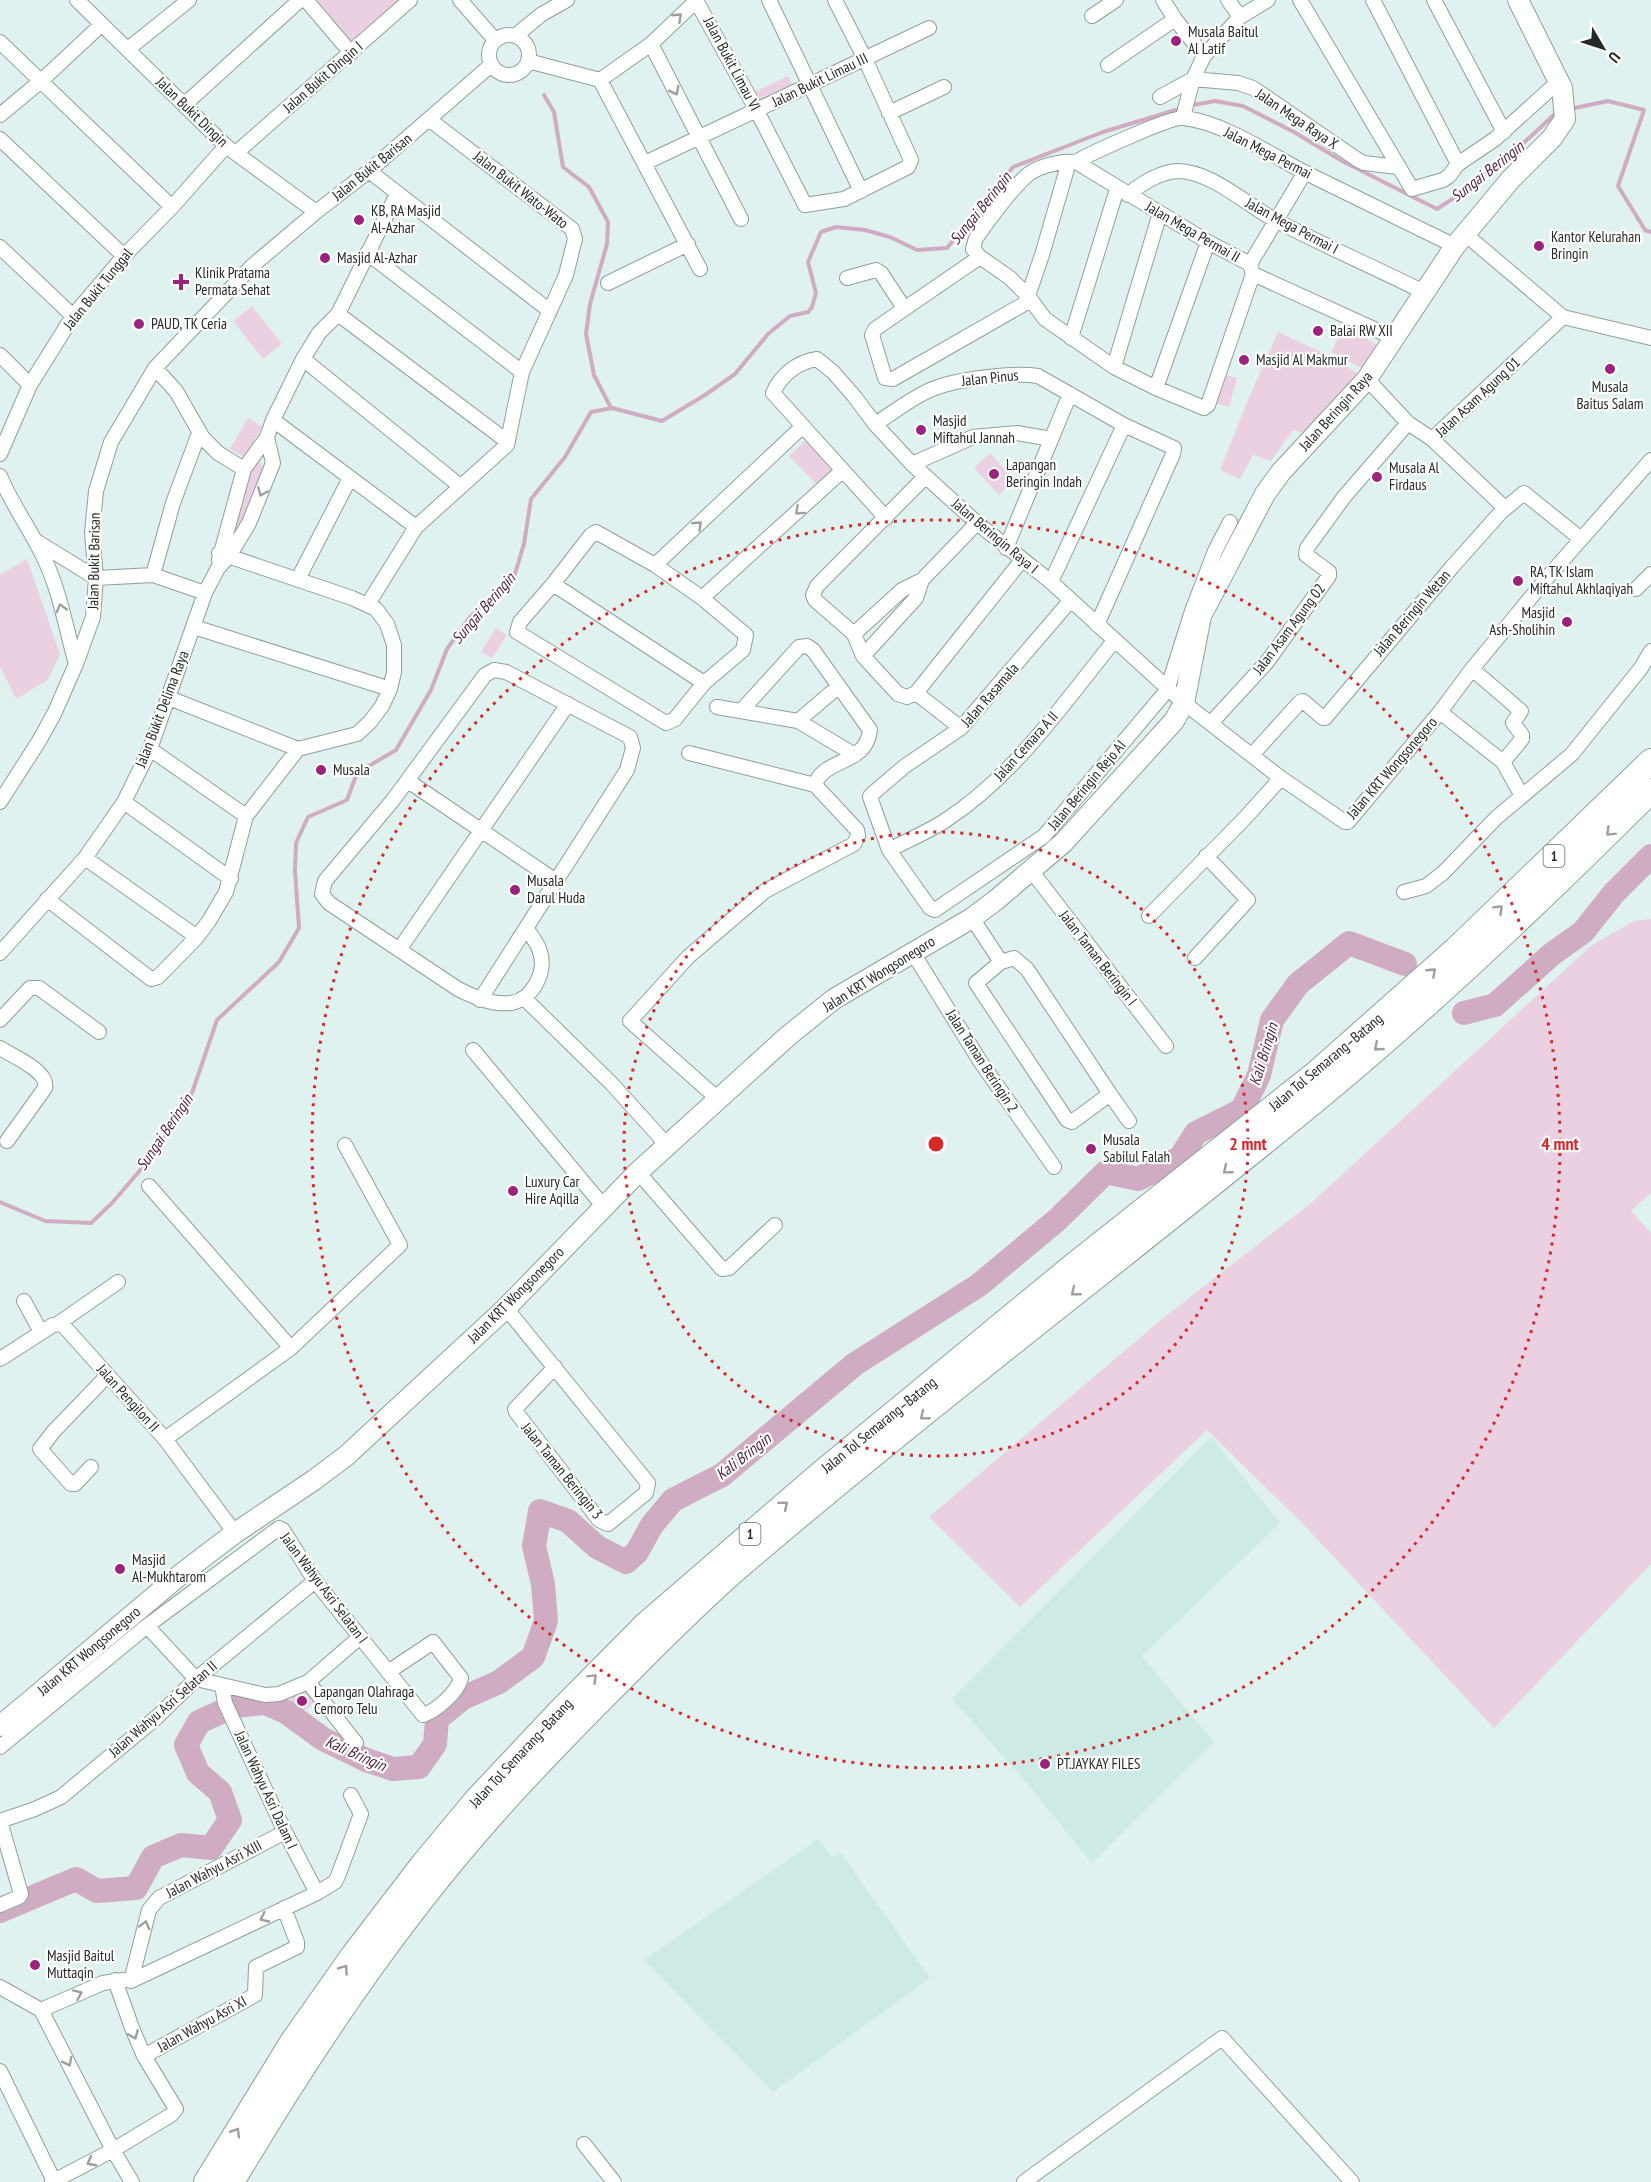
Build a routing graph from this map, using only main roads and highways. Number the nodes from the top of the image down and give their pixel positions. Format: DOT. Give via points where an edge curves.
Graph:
graph roads {
  1 [pos="1651,761"];
  2 [pos="1651,790"];
  3 [pos="1462,958"];
  4 [pos="1415,1002"];
  5 [pos="206,2182"];
  6 [pos="232,2182"];
  3 -- 1 [label="highway, Jalan Tol Semarang–Batang / 1, one-way"];
  2 -- 3 [label="highway, Jalan Tol Semarang–Batang / 1, one-way" via="1587,854"];
  3 -- 4 [label="highway, Jalan Tol Semarang–Batang / 1"];
  5 -- 4 [label="highway, Jalan Tol Semarang–Batang / 1, one-way" via="292,2042 423,1864 493,1782 646,1624 820,1473 1076,1264 1315,1074"];
  4 -- 6 [label="highway, Jalan Tol Semarang–Batang / 1, one-way" via="1327,1091 739,1567 663,1638 550,1752 439,1877 311,2054"];
}
